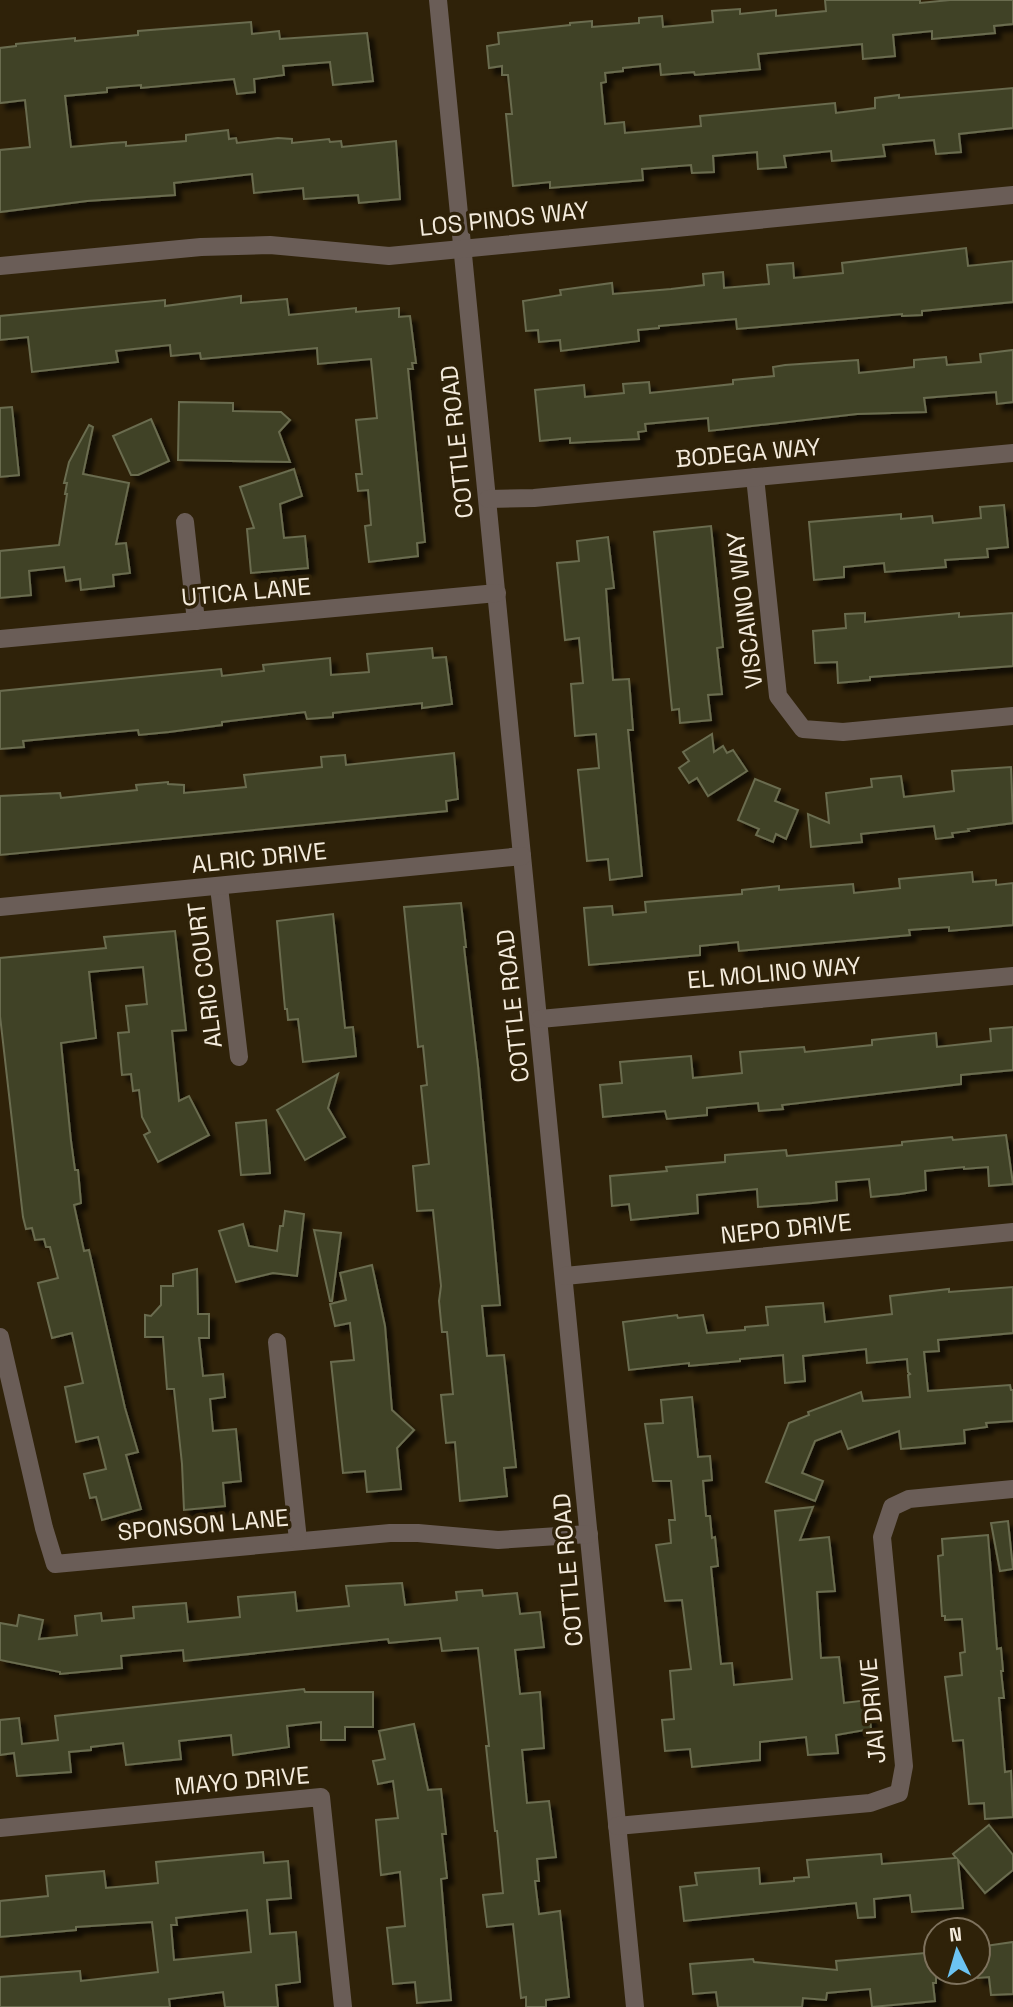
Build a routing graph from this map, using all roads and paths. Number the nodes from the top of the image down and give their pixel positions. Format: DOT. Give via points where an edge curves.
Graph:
graph roads {
  1 [pos="438,0"];
  2 [pos="1013,195"];
  3 [pos="462,247"];
  4 [pos="0,266"];
  5 [pos="1013,453"];
  6 [pos="755,477"];
  7 [pos="488,499"];
  8 [pos="185,522"];
  9 [pos="497,593"];
  10 [pos="196,621"];
  11 [pos="0,639"];
  12 [pos="1013,716"];
  13 [pos="522,856"];
  14 [pos="219,887"];
  15 [pos="0,907"];
  16 [pos="1013,976"];
  17 [pos="540,1019"];
  18 [pos="239,1057"];
  19 [pos="1013,1232"];
  20 [pos="565,1276"];
  21 [pos="0,1337"];
  22 [pos="277,1342"];
  23 [pos="1013,1489"];
  24 [pos="589,1534"];
  25 [pos="298,1540"];
  26 [pos="617,1826"];
  27 [pos="0,1828"];
  28 [pos="343,2007"];
  29 [pos="635,2007"];
  1 -- 3 [label="street, COTTLE ROAD"];
  2 -- 3 [label="street, LOS PINOS WAY"];
  3 -- 4 [label="street, LOS PINOS WAY" via="388,256 270,245 201,247"];
  3 -- 7 [label="street, COTTLE ROAD"];
  5 -- 6 [label="street, BODEGA WAY"];
  6 -- 7 [label="street, BODEGA WAY"];
  6 -- 12 [label="street, VISCAINO WAY" via="778,696 803,729 843,732"];
  7 -- 9 [label="street, COTTLE ROAD"];
  8 -- 10 [label="street"];
  9 -- 10 [label="street, UTICA LANE"];
  9 -- 13 [label="street, COTTLE ROAD"];
  10 -- 11 [label="street, UTICA LANE"];
  13 -- 14 [label="street, ALRIC DRIVE"];
  13 -- 17 [label="street, COTTLE ROAD"];
  14 -- 15 [label="street, ALRIC DRIVE"];
  14 -- 18 [label="street, ALRIC COURT"];
  16 -- 17 [label="street, EL MOLINO WAY"];
  17 -- 20 [label="street, COTTLE ROAD"];
  19 -- 20 [label="street, NEPO DRIVE"];
  20 -- 24 [label="street, COTTLE ROAD"];
  21 -- 25 [label="street, SPONSON LANE" via="55,1564"];
  22 -- 25 [label="street"];
  23 -- 26 [label="street, JAI DRIVE" via="909,1499 892,1507 882,1537 904,1766 899,1793 870,1802"];
  24 -- 25 [label="street, SPONSON LANE" via="498,1540 390,1533"];
  24 -- 26 [label="street, COTTLE ROAD"];
  26 -- 29 [label="street, COTTLE ROAD"];
  27 -- 28 [label="street, MAYO DRIVE" via="321,1797"];
}
